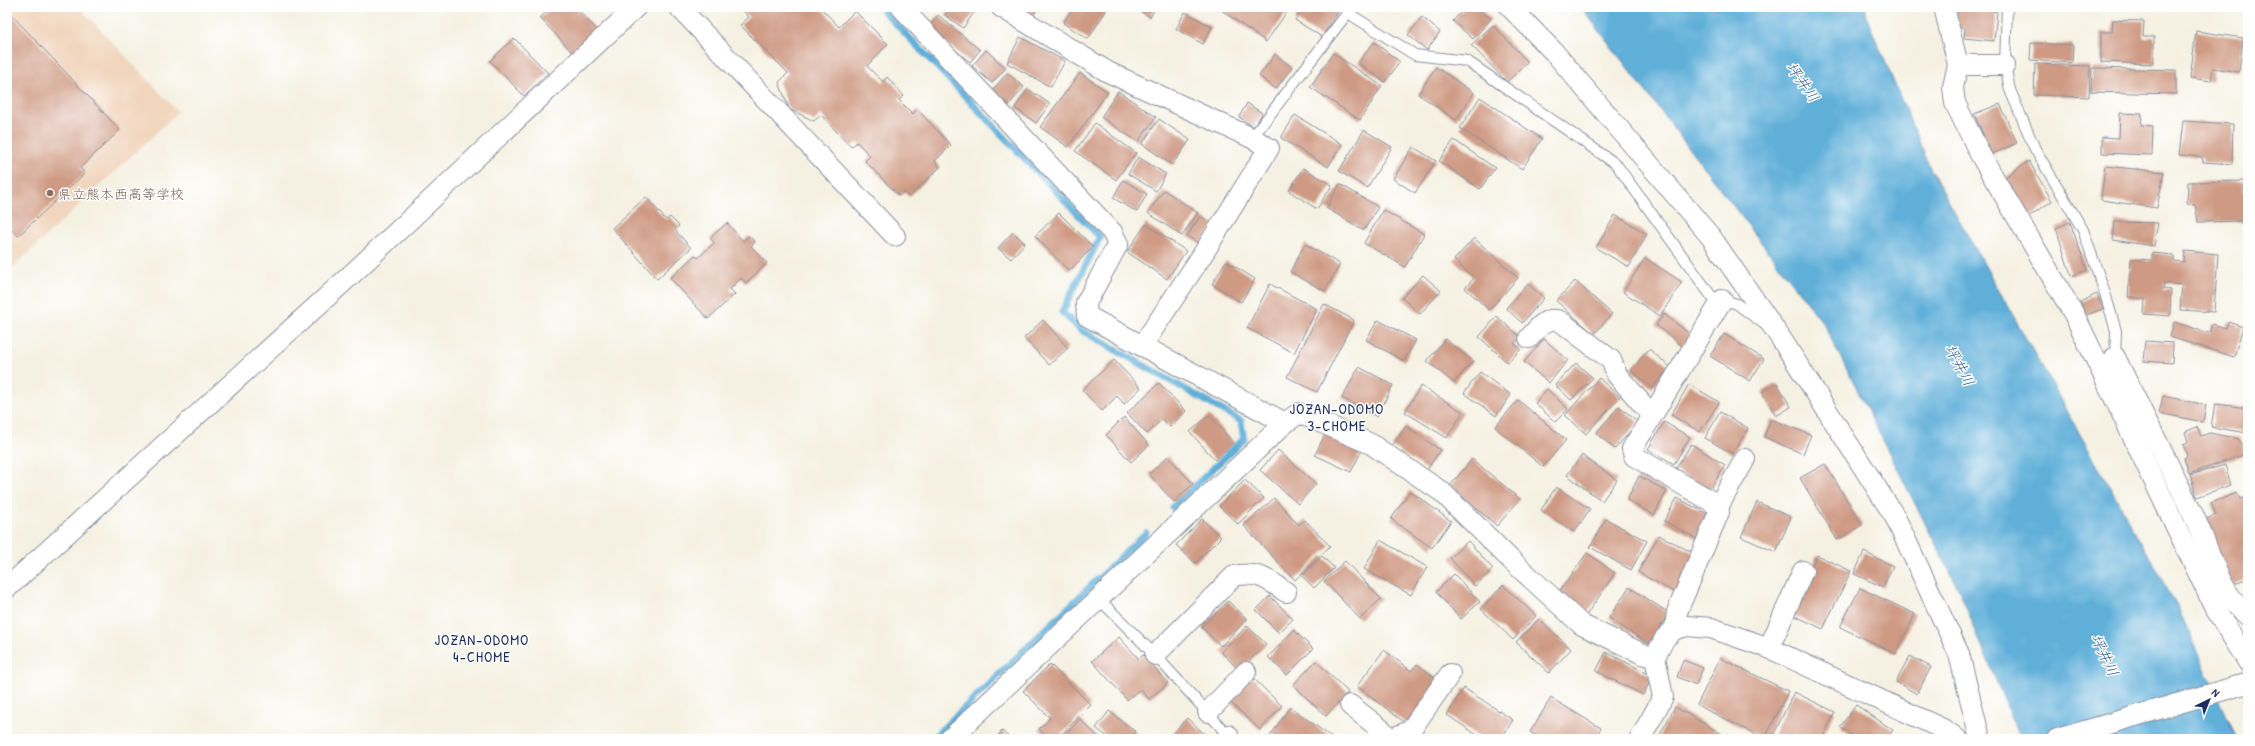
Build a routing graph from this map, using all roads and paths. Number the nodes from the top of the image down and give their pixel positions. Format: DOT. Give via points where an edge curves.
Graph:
graph roads {
  1 [pos="636,7"];
  2 [pos="679,7"];
  3 [pos="901,7"];
  4 [pos="1001,7"];
  5 [pos="1510,7"];
  6 [pos="1944,7"];
  7 [pos="2007,7"];
  8 [pos="1350,10"];
  9 [pos="1958,65"];
  10 [pos="2005,65"];
  11 [pos="1252,138"];
  12 [pos="895,236"];
  13 [pos="1722,300"];
  14 [pos="1780,337"];
  15 [pos="1529,338"];
  16 [pos="1142,346"];
  17 [pos="2115,357"];
  18 [pos="1653,413"];
  19 [pos="1285,423"];
  20 [pos="1745,459"];
  21 [pos="2169,489"];
  22 [pos="1718,507"];
  23 [pos="1802,571"];
  24 [pos="7,588"];
  25 [pos="1286,592"];
  26 [pos="1099,599"];
  27 [pos="2248,616"];
  28 [pos="1675,629"];
  29 [pos="1770,648"];
  30 [pos="1155,655"];
  31 [pos="1654,657"];
  32 [pos="2248,662"];
  33 [pos="1246,672"];
  34 [pos="1450,674"];
  35 [pos="2246,684"];
  36 [pos="1350,705"];
  37 [pos="1208,712"];
  38 [pos="1228,737"];
  39 [pos="950,739"];
  40 [pos="1390,739"];
  41 [pos="1640,739"];
  42 [pos="1957,739"];
  43 [pos="1980,739"];
  44 [pos="2057,739"];
  1 -- 24 [label="street" via="352,274"];
  2 -- 12 [label="street"];
  3 -- 16 [label="street" via="1112,232 1118,244 1086,303 1088,316"];
  4 -- 11 [label="street" via="1108,72"];
  5 -- 14 [label="street" via="1560,58 1711,237"];
  6 -- 9 [label="street"];
  7 -- 10 [label="lane"];
  8 -- 11 [label="lane"];
  8 -- 13 [label="lane" via="1415,55 1468,61 1616,164 1712,297"];
  9 -- 10 [label="street"];
  9 -- 21 [label="street" via="1953,87 1954,103 1981,156 2075,316"];
  10 -- 17 [label="lane" via="2010,90 2035,149 2083,230 2116,331"];
  11 -- 16 [label="street" via="1268,148"];
  13 -- 14 [label="lane" via="1737,304"];
  13 -- 18 [label="street"];
  14 -- 43 [label="street" via="1895,517 1959,654"];
  15 -- 18 [label="street" via="1547,320 1553,318 1560,321 1611,360 1623,382"];
  16 -- 19 [label="street"];
  17 -- 21 [label="street"];
  18 -- 22 [label="street" via="1632,449 1634,456"];
  19 -- 26 [label="street"];
  19 -- 31 [label="street" via="1299,413 1371,444 1442,492 1582,625"];
  20 -- 22 [label="street"];
  21 -- 27 [label="street" via="2196,521 2222,584 2236,607"];
  21 -- 32 [label="street" via="2216,610"];
  22 -- 28 [label="street" via="1719,512 1677,612"];
  23 -- 29 [label="street"];
  25 -- 30 [label="street" via="1266,578 1249,573 1234,576"];
  26 -- 30 [label="lane"];
  26 -- 39 [label="street"];
  28 -- 29 [label="street" via="1687,626 1711,628"];
  28 -- 31 [label="street"];
  29 -- 42 [label="street" via="1945,730"];
  30 -- 37 [label="lane"];
  31 -- 41 [label="street" via="1663,697"];
  33 -- 37 [label="street"];
  34 -- 40 [label="street" via="1410,730"];
  35 -- 44 [label="street"];
  36 -- 40 [label="street"];
  37 -- 38 [label="lane"];
}
